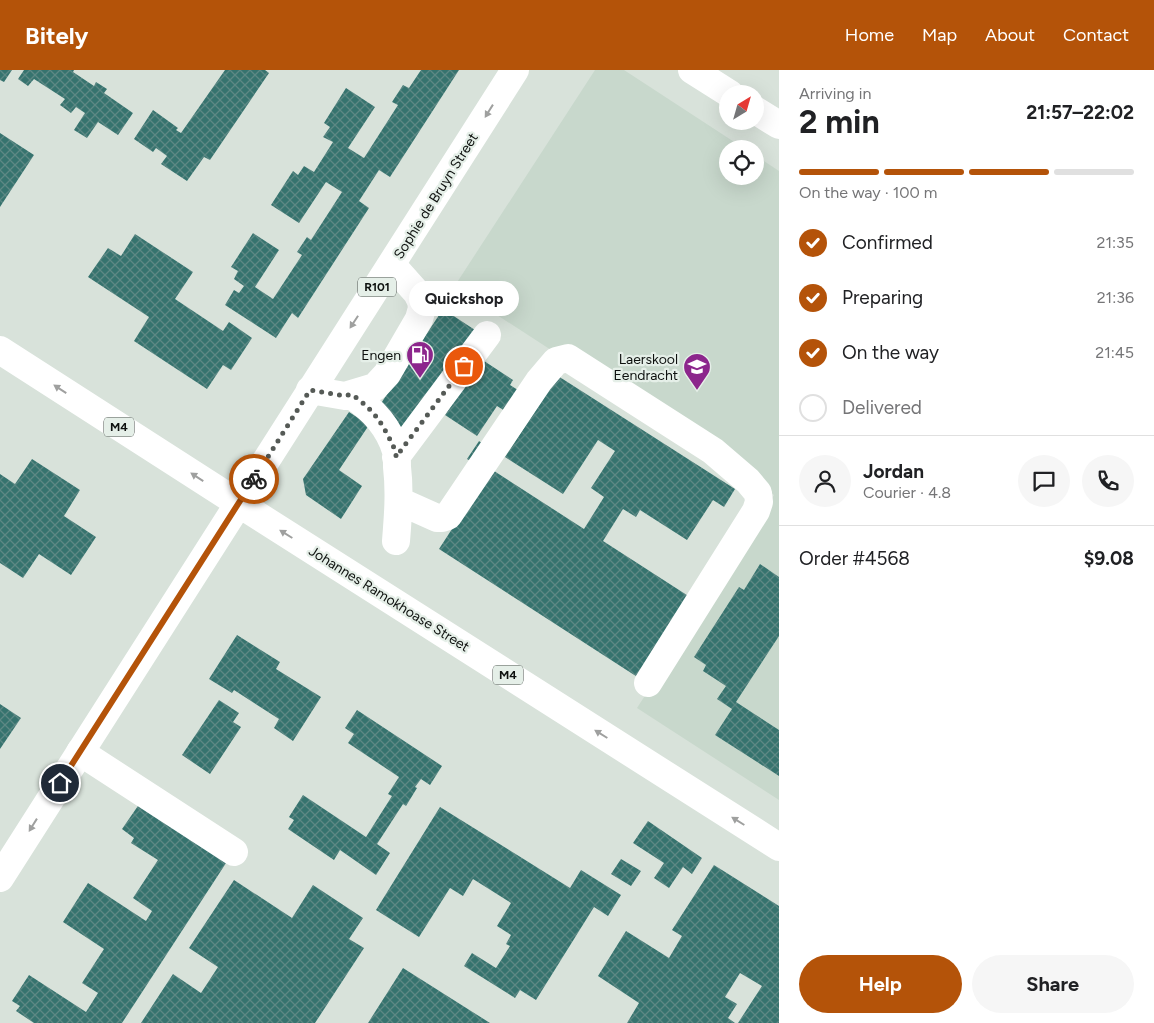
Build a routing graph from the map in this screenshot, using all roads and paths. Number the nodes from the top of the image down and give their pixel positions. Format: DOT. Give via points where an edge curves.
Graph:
graph roads {
  1 [pos="515,70"];
  2 [pos="692,70"];
  3 [pos="719,87"];
  4 [pos="764,116"];
  5 [pos="779,125"];
  6 [pos="392,265"];
  7 [pos="487,335"];
  8 [pos="0,350"];
  9 [pos="310,390"];
  10 [pos="351,394"];
  11 [pos="396,457"];
  12 [pos="399,500"];
  13 [pos="238,503"];
  14 [pos="396,540"];
  15 [pos="648,683"];
  16 [pos="80,752"];
  17 [pos="779,847"];
  18 [pos="234,852"];
  19 [pos="0,878"];
  1 -- 6 [label="main road, Sophie de Bruyn Street / R101, one-way"];
  2 -- 3 [label="main road"];
  4 -- 5 [label="main road"];
  6 -- 9 [label="main road, Sophie de Bruyn Street / R101, one-way"];
  6 -- 10 [label="main road" via="421,301 419,320 387,374 375,387"];
  7 -- 11 [label="main road"];
  13 -- 8 [label="main road, Johannes Ramokhoase Street / M4, one-way"];
  9 -- 10 [label="main road" via="345,396"];
  9 -- 13 [label="main road, Sophie de Bruyn Street / R101"];
  10 -- 11 [label="main road" via="382,422"];
  11 -- 12 [label="main road"];
  12 -- 14 [label="main road"];
  12 -- 15 [label="main road" via="437,518 448,516 539,381 556,361 568,358 713,452 748,481 758,493 759,502"];
  13 -- 16 [label="main road, Sophie de Bruyn Street / R101"];
  17 -- 13 [label="main road, Johannes Ramokhoase Street / M4, one-way"];
  16 -- 18 [label="main road"];
  16 -- 19 [label="main road, Sophie de Bruyn Street / R101, one-way"];
}
